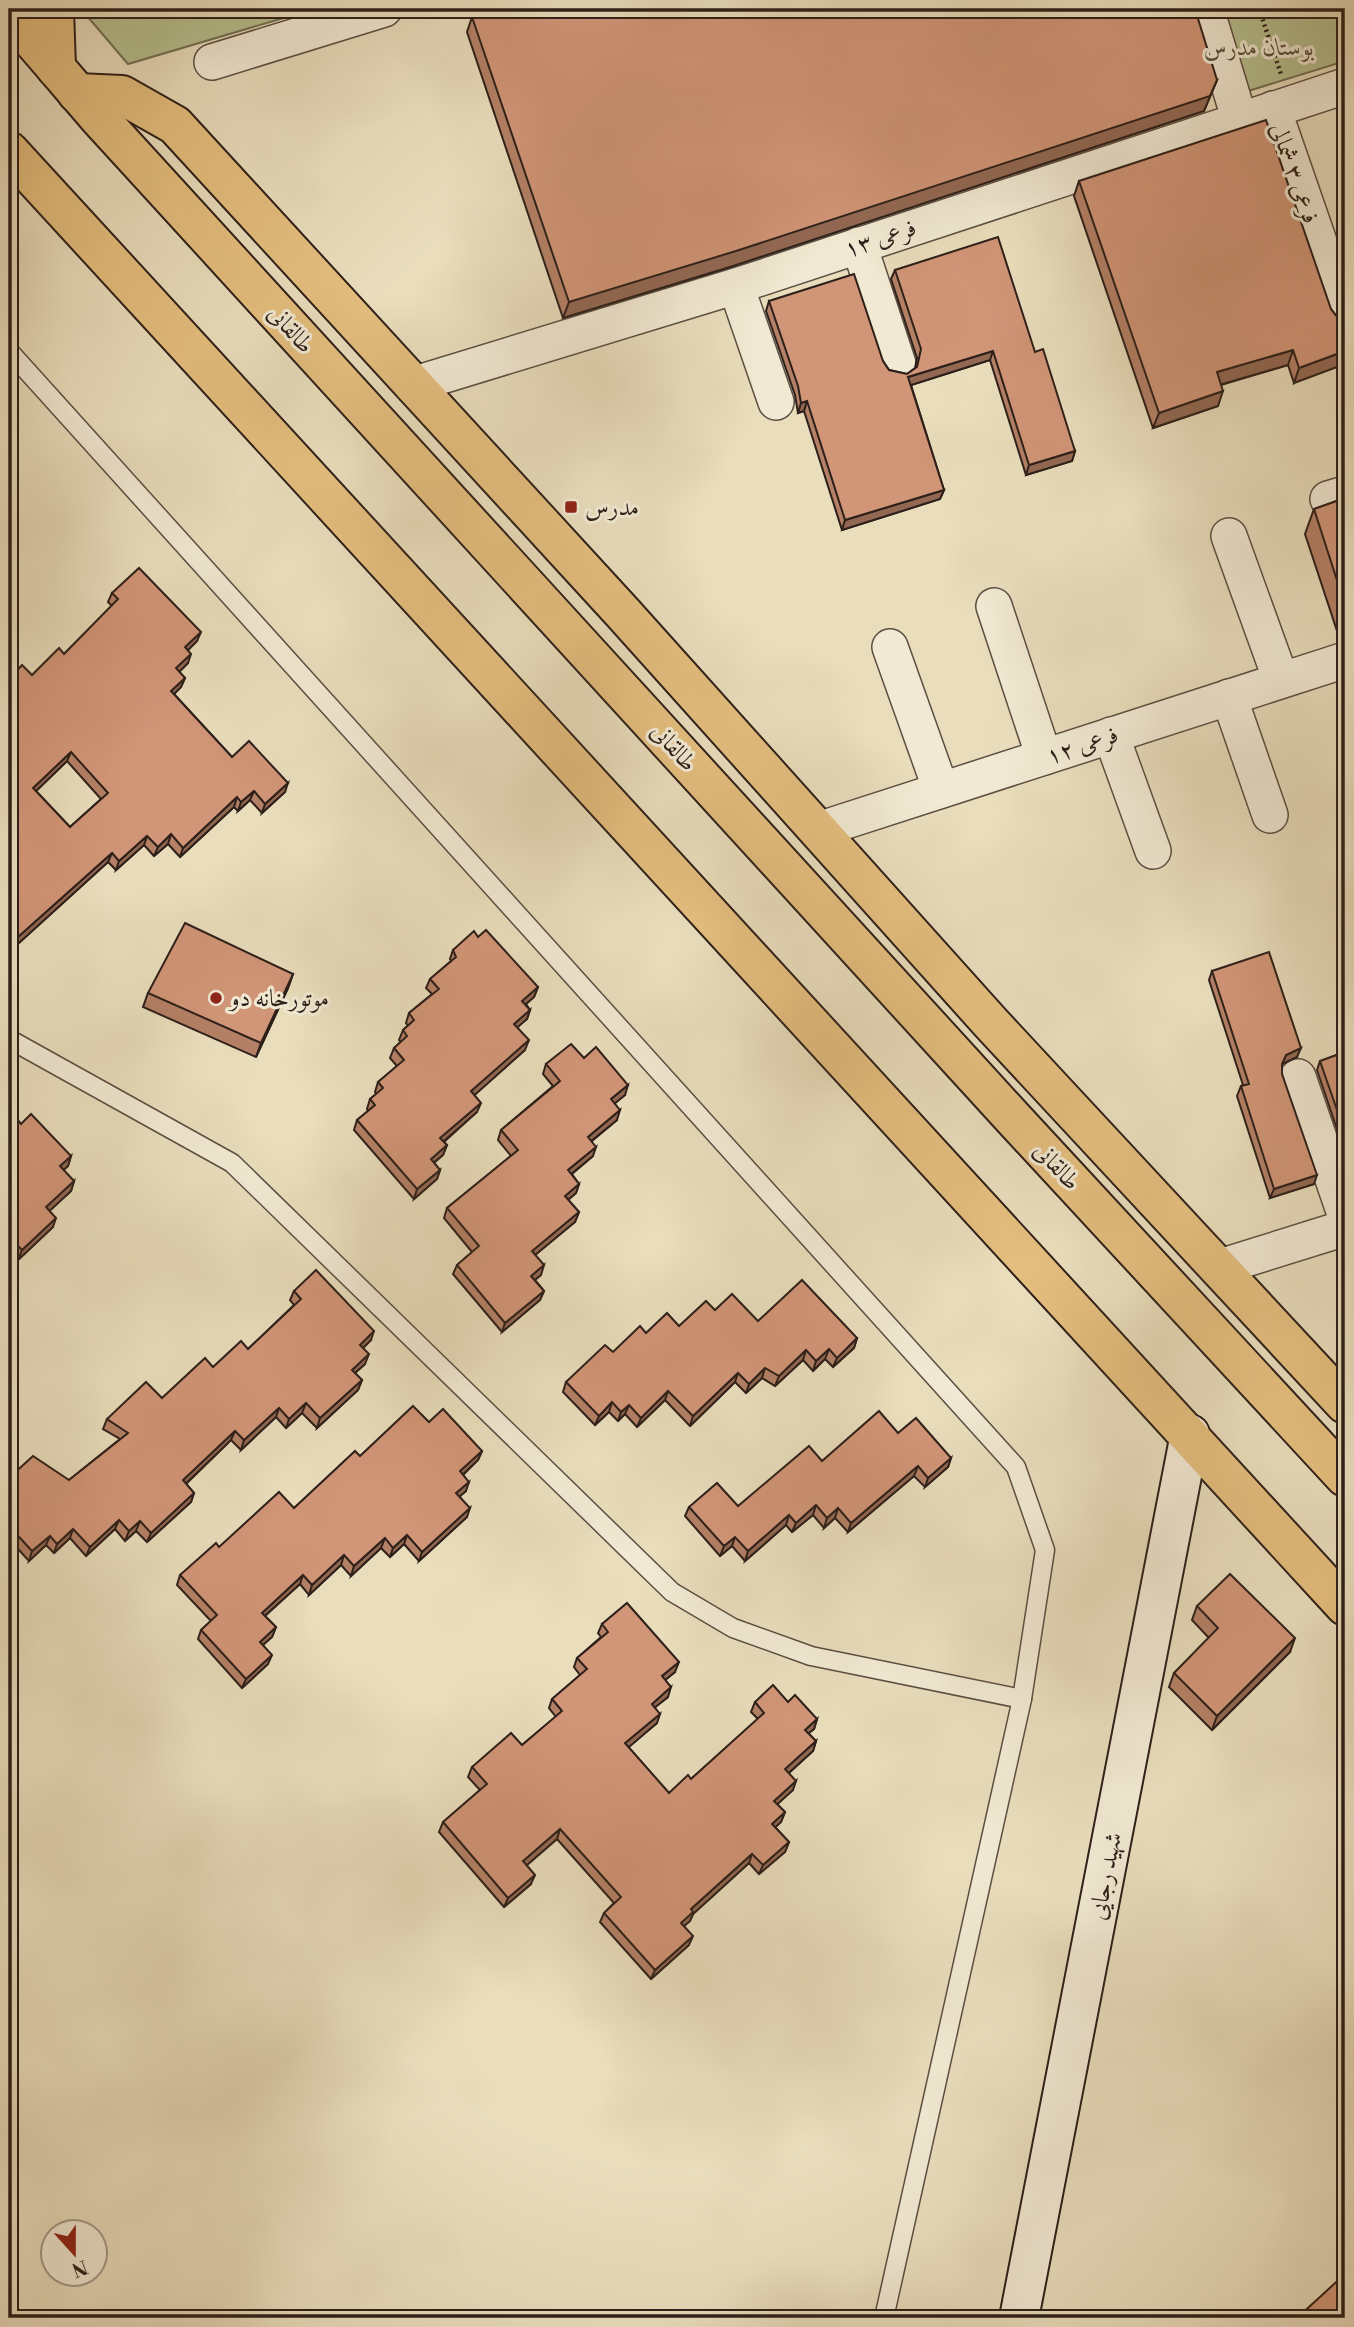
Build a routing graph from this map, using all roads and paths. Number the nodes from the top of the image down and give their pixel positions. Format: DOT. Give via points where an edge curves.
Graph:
graph roads {
  1 [pos="54,9"];
  2 [pos="384,9"];
  3 [pos="1206,9"];
  4 [pos="1259,9"];
  5 [pos="9,13"];
  6 [pos="212,61"];
  7 [pos="66,80"];
  8 [pos="1345,86"];
  9 [pos="1278,95"];
  10 [pos="1240,121"];
  11 [pos="9,151"];
  12 [pos="859,245"];
  13 [pos="736,286"];
  14 [pos="1345,317"];
  15 [pos="9,351"];
  16 [pos="898,364"];
  17 [pos="412,385"];
  18 [pos="776,402"];
  19 [pos="1229,536"];
  20 [pos="994,606"];
  21 [pos="890,647"];
  22 [pos="1345,662"];
  23 [pos="1281,680"];
  24 [pos="1229,697"];
  25 [pos="1111,735"];
  26 [pos="1044,757"];
  27 [pos="941,790"];
  28 [pos="1270,815"];
  29 [pos="818,830"];
  30 [pos="1153,851"];
  31 [pos="9,1040"];
  32 [pos="1298,1077"];
  33 [pos="1345,1214"];
  34 [pos="1345,1228"];
  35 [pos="1217,1268"];
  36 [pos="1345,1404"];
  37 [pos="1190,1434"];
  38 [pos="1345,1477"];
  39 [pos="1345,1606"];
  40 [pos="1022,1699"];
  41 [pos="884,2318"];
  42 [pos="1019,2318"];
  1 -- 7 [label="main road"];
  2 -- 6 [label="street"];
  3 -- 10 [label="street"];
  4 -- 9 [label="path"];
  5 -- 7 [label="main road, طالقانی"];
  7 -- 17 [label="main road" via="122,96 175,125"];
  7 -- 38 [label="main road, طالقانی"];
  8 -- 9 [label="street, فرعی ۱۳"];
  9 -- 10 [label="street, فرعی ۱۳"];
  9 -- 14 [label="street, فرعی ۳ شمالی"];
  10 -- 12 [label="street, فرعی ۱۳"];
  11 -- 37 [label="main road"];
  12 -- 13 [label="street, فرعی ۱۳"];
  12 -- 16 [label="street"];
  13 -- 17 [label="street, فرعی ۱۳"];
  13 -- 18 [label="street"];
  15 -- 40 [label="lane" via="1016,1466 1045,1550"];
  17 -- 29 [label="main road"];
  19 -- 23 [label="street"];
  20 -- 26 [label="street"];
  21 -- 27 [label="street"];
  22 -- 23 [label="street, فرعی ۱۲"];
  23 -- 24 [label="street, فرعی ۱۲"];
  24 -- 25 [label="street, فرعی ۱۲"];
  24 -- 28 [label="street"];
  25 -- 26 [label="street, فرعی ۱۲"];
  25 -- 30 [label="street"];
  26 -- 27 [label="street, فرعی ۱۲"];
  27 -- 29 [label="street, فرعی ۱۲"];
  29 -- 35 [label="main road"];
  31 -- 40 [label="lane" via="232,1163 672,1592 733,1628 811,1656"];
  32 -- 33 [label="street"];
  34 -- 35 [label="street"];
  35 -- 36 [label="main road"];
  37 -- 39 [label="main road"];
  37 -- 42 [label="street, شهید رجایی"];
  40 -- 41 [label="lane"];
}
